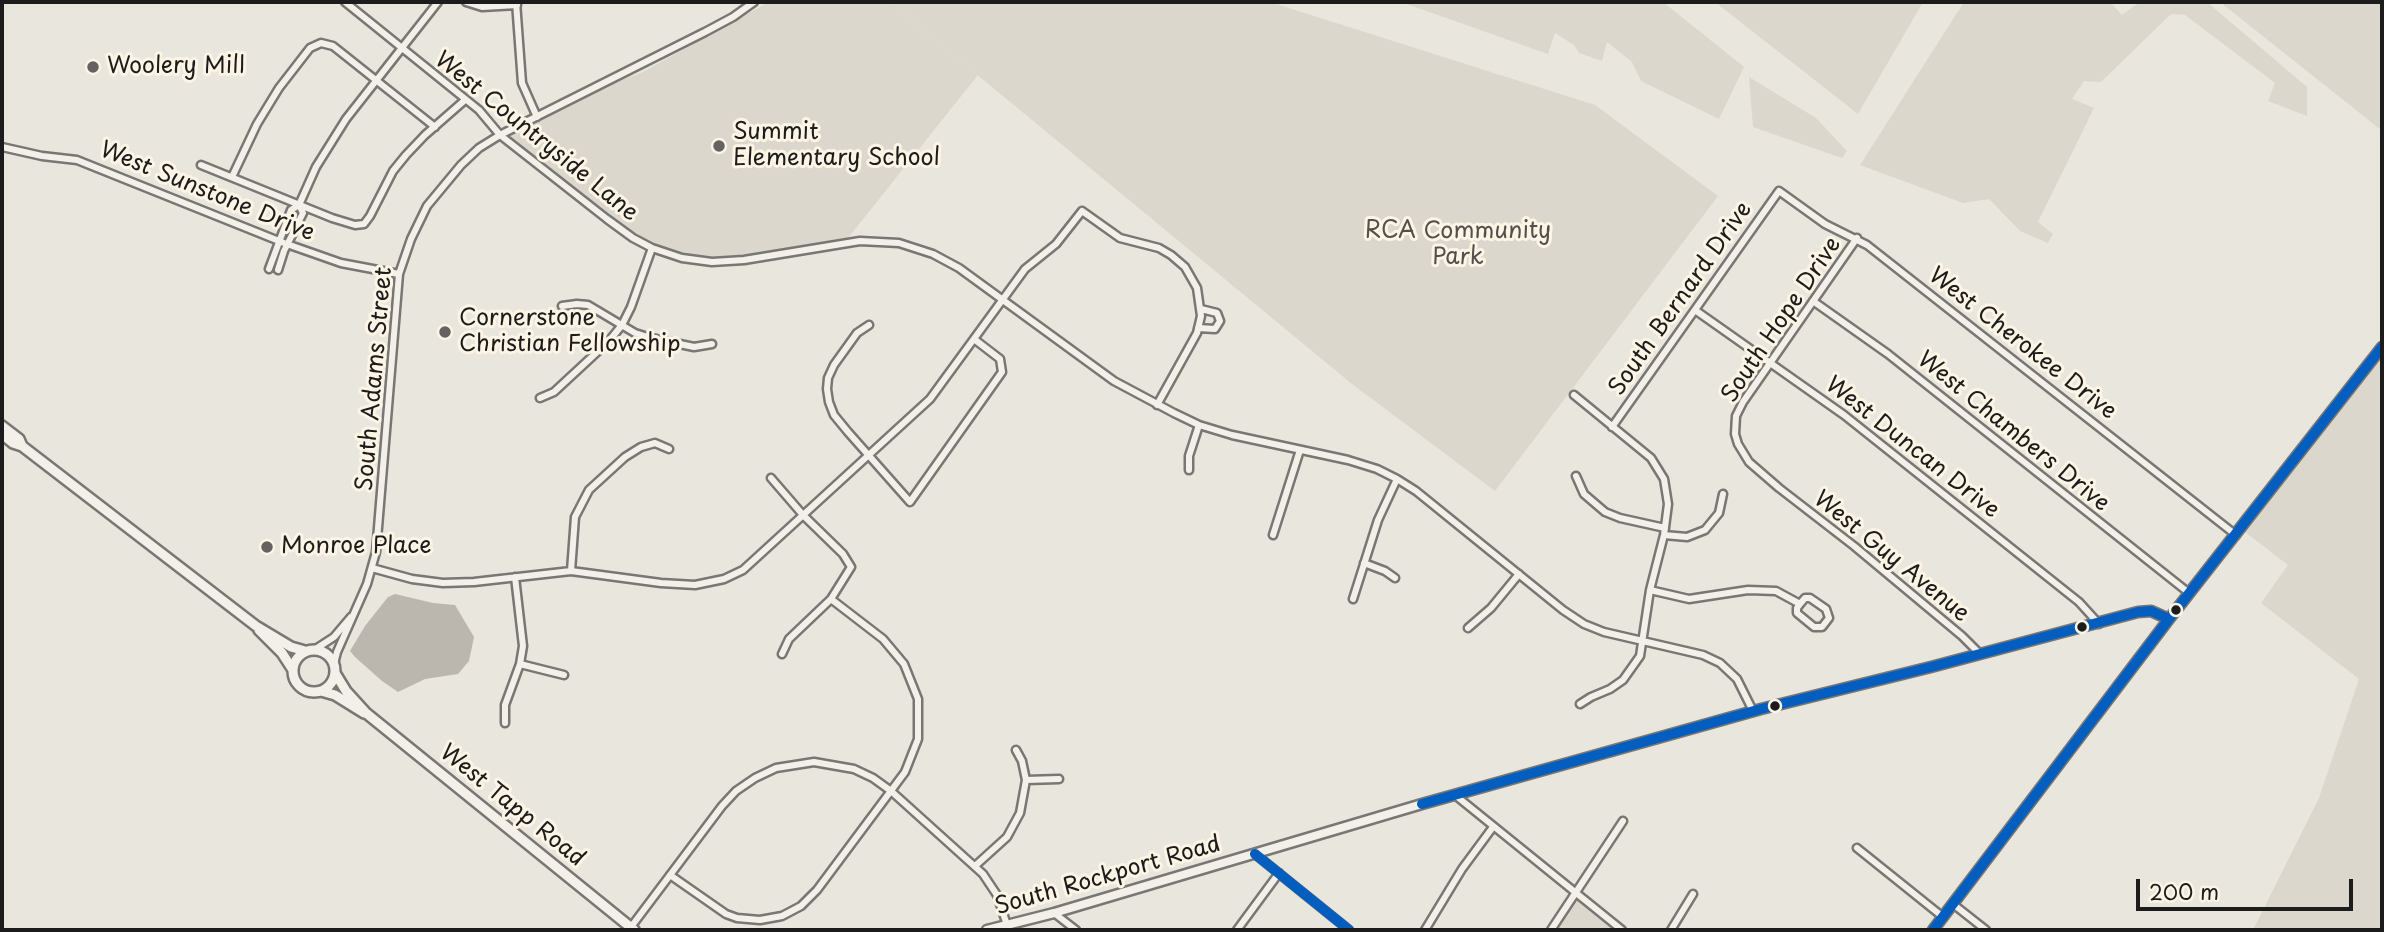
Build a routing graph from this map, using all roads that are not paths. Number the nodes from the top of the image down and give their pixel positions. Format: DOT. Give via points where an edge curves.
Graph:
graph roads {
  1 [pos="345,2"];
  2 [pos="438,2"];
  3 [pos="466,2"];
  4 [pos="754,2"];
  5 [pos="516,4"];
  6 [pos="402,49"];
  7 [pos="376,81"];
  8 [pos="465,100"];
  9 [pos="537,117"];
  10 [pos="435,127"];
  11 [pos="500,135"];
  12 [pos="2,147"];
  13 [pos="201,165"];
  14 [pos="232,177"];
  15 [pos="1779,191"];
  16 [pos="299,205"];
  17 [pos="1857,238"];
  18 [pos="279,241"];
  19 [pos="288,245"];
  20 [pos="652,248"];
  21 [pos="269,269"];
  22 [pos="278,270"];
  23 [pos="399,274"];
  24 [pos="1003,300"];
  25 [pos="1813,302"];
  26 [pos="562,306"];
  27 [pos="1201,309"];
  28 [pos="1695,310"];
  29 [pos="622,325"];
  30 [pos="869,325"];
  31 [pos="1198,328"];
  32 [pos="974,339"];
  33 [pos="712,344"];
  34 [pos="2382,347"];
  35 [pos="1771,362"];
  36 [pos="1574,395"];
  37 [pos="540,398"];
  38 [pos="1157,405"];
  39 [pos="1199,425"];
  40 [pos="2,426"];
  41 [pos="1612,426"];
  42 [pos="2,434"];
  43 [pos="22,446"];
  44 [pos="669,449"];
  45 [pos="1300,450"];
  46 [pos="869,456"];
  47 [pos="1189,470"];
  48 [pos="1576,476"];
  49 [pos="771,478"];
  50 [pos="1397,479"];
  51 [pos="1779,488"];
  52 [pos="1723,494"];
  53 [pos="803,515"];
  54 [pos="1665,532"];
  55 [pos="1273,535"];
  56 [pos="2235,535"];
  57 [pos="1364,563"];
  58 [pos="372,568"];
  59 [pos="570,571"];
  60 [pos="1519,574"];
  61 [pos="515,577"];
  62 [pos="1395,578"];
  63 [pos="1650,590"];
  64 [pos="2189,593"];
  65 [pos="831,599"];
  66 [pos="1353,599"];
  67 [pos="1800,604"];
  68 [pos="357,610"];
  69 [pos="2169,619"];
  70 [pos="2099,624"];
  71 [pos="256,626"];
  72 [pos="1468,628"];
  73 [pos="1642,640"];
  74 [pos="310,651"];
  75 [pos="782,654"];
  76 [pos="1980,654"];
  77 [pos="520,664"];
  78 [pos="334,668"];
  79 [pos="293,670"];
  80 [pos="564,675"];
  81 [pos="320,691"];
  82 [pos="1580,704"];
  83 [pos="1754,711"];
  84 [pos="366,713"];
  85 [pos="505,723"];
  86 [pos="1016,750"];
  87 [pos="1059,779"];
  88 [pos="1026,780"];
  89 [pos="891,791"];
  90 [pos="1455,795"];
  91 [pos="1623,821"];
  92 [pos="1493,827"];
  93 [pos="1857,848"];
  94 [pos="1255,854"];
  95 [pos="975,866"];
  96 [pos="1279,873"];
  97 [pos="670,876"];
  98 [pos="1575,892"];
  99 [pos="1693,894"];
  100 [pos="1953,904"];
  101 [pos="1054,913"];
  102 [pos="1943,917"];
  103 [pos="1007,925"];
  104 [pos="632,929"];
  105 [pos="987,930"];
  106 [pos="1076,930"];
  107 [pos="1237,930"];
  108 [pos="1349,930"];
  109 [pos="1425,930"];
  110 [pos="1551,930"];
  111 [pos="1622,930"];
  112 [pos="1671,930"];
  113 [pos="1933,930"];
  114 [pos="1986,930"];
  1 -- 6 [label="street, West Countryside Lane"];
  2 -- 6 [label="street"];
  3 -- 5 [label="street" via="482,7"];
  4 -- 9 [label="street, South Adams Street" via="705,32"];
  5 -- 9 [label="street" via="522,83"];
  6 -- 7 [label="street"];
  6 -- 8 [label="street, West Countryside Lane"];
  7 -- 10 [label="street"];
  7 -- 14 [label="street" via="333,46 325,43 310,48 257,124"];
  7 -- 16 [label="street" via="316,167"];
  8 -- 10 [label="street"];
  8 -- 11 [label="street, West Countryside Lane"];
  9 -- 11 [label="street, South Adams Street"];
  10 -- 16 [label="street" via="393,171 364,224"];
  11 -- 20 [label="street, West Countryside Lane" via="633,239"];
  11 -- 23 [label="street, South Adams Street" via="461,165 427,206"];
  12 -- 18 [label="street, West Sunstone Drive" via="77,160"];
  13 -- 14 [label="street"];
  14 -- 16 [label="street"];
  15 -- 17 [label="street, West Cherokee Drive" via="1825,224"];
  15 -- 28 [label="street, South Bernard Drive"];
  16 -- 18 [label="street" via="291,210"];
  16 -- 19 [label="street" via="303,213"];
  17 -- 25 [label="street, South Hope Drive"];
  17 -- 56 [label="street, West Cherokee Drive"];
  18 -- 19 [label="street, West Sunstone Drive"];
  18 -- 21 [label="street"];
  19 -- 22 [label="street"];
  19 -- 23 [label="street, West Sunstone Drive" via="341,263"];
  20 -- 24 [label="street, West Countryside Lane" via="697,261 728,262 849,242 886,242 912,246 947,260"];
  20 -- 29 [label="street"];
  23 -- 58 [label="street, South Adams Street"];
  24 -- 27 [label="street" via="1029,264 1056,244 1082,211 1115,235 1159,248 1177,259 1195,282"];
  24 -- 32 [label="street"];
  24 -- 38 [label="street, West Countryside Lane" via="1114,381"];
  25 -- 35 [label="street, South Hope Drive"];
  25 -- 64 [label="street, West Chambers Drive" via="1928,386"];
  26 -- 29 [label="street" via="588,305"];
  27 -- 31 [label="street"];
  27 -- 31 [label="street" via="1217,313 1220,321 1215,329"];
  28 -- 35 [label="street, West Duncan Drive"];
  28 -- 41 [label="street, South Bernard Drive"];
  29 -- 33 [label="street" via="651,338 695,347"];
  29 -- 37 [label="street" via="554,392"];
  30 -- 46 [label="street" via="845,348 828,378 827,389 834,415"];
  31 -- 38 [label="street"];
  32 -- 46 [label="street" via="930,399"];
  32 -- 46 [label="street" via="1000,359 1002,372 910,502"];
  34 -- 56 [label="street"];
  35 -- 51 [label="street, South Hope Drive" via="1743,401 1735,434 1744,456"];
  35 -- 70 [label="street, West Duncan Drive" via="2069,594"];
  36 -- 41 [label="street"];
  38 -- 39 [label="street, West Countryside Lane"];
  39 -- 45 [label="street, West Countryside Lane"];
  39 -- 47 [label="street"];
  40 -- 43 [label="main road, West Tapp Road"];
  41 -- 54 [label="street" via="1651,458 1661,473 1668,495"];
  42 -- 43 [label="main road, West Tapp Road"];
  43 -- 71 [label="main road, West Tapp Road"];
  44 -- 59 [label="street" via="655,443 641,447 589,489 575,517"];
  45 -- 50 [label="street, West Countryside Lane" via="1358,463"];
  45 -- 55 [label="street"];
  46 -- 53 [label="street"];
  48 -- 54 [label="street" via="1587,498 1605,512"];
  49 -- 53 [label="street"];
  50 -- 57 [label="street"];
  50 -- 60 [label="street, West Countryside Lane"];
  51 -- 76 [label="street, West Guy Avenue"];
  52 -- 54 [label="street" via="1719,513 1705,530 1687,537"];
  53 -- 59 [label="street" via="743,570 724,579 683,584"];
  53 -- 65 [label="street" via="851,567"];
  54 -- 63 [label="street"];
  56 -- 64 [label="street"];
  57 -- 62 [label="street"];
  57 -- 66 [label="street"];
  58 -- 61 [label="street" via="443,583"];
  58 -- 68 [label="street, South Adams Street"];
  59 -- 61 [label="street"];
  60 -- 72 [label="street"];
  60 -- 73 [label="street, West Countryside Lane" via="1584,624"];
  61 -- 77 [label="street" via="523,635"];
  63 -- 67 [label="street" via="1689,599 1765,589"];
  63 -- 73 [label="street"];
  64 -- 69 [label="street"];
  65 -- 75 [label="street" via="789,639"];
  65 -- 89 [label="street" via="883,639 904,664 918,699 918,739 905,772"];
  67 -- 67 [label="street" via="1797,613 1814,627 1829,618 1826,609 1813,599 1805,598"];
  68 -- 74 [label="street, South Adams Street" via="334,637"];
  68 -- 78 [label="street, South Adams Street"];
  69 -- 70 [label="street, South Rockport Road" via="2146,610"];
  69 -- 100 [label="street"];
  70 -- 76 [label="street, South Rockport Road"];
  71 -- 74 [label="main road, West Tapp Road" via="290,646"];
  71 -- 79 [label="main road, West Tapp Road"];
  73 -- 82 [label="street" via="1640,656 1628,675"];
  73 -- 83 [label="street, West Countryside Lane" via="1720,663 1737,679"];
  74 -- 78 [label="main road, West Tapp Road" via="326,654"];
  74 -- 79 [label="main road" via="296,659"];
  76 -- 83 [label="street, South Rockport Road"];
  77 -- 80 [label="street"];
  77 -- 85 [label="street" via="505,705"];
  78 -- 81 [label="main road" via="330,684"];
  78 -- 84 [label="main road, West Tapp Road" via="346,691"];
  79 -- 81 [label="main road, West Tapp Road" via="301,688"];
  81 -- 84 [label="main road, West Tapp Road"];
  83 -- 90 [label="street, South Rockport Road"];
  84 -- 104 [label="main road, West Tapp Road"];
  86 -- 88 [label="street"];
  87 -- 88 [label="street"];
  88 -- 95 [label="street" via="1012,830"];
  89 -- 95 [label="street"];
  89 -- 97 [label="street" via="864,773 835,764 803,762 776,768 729,797"];
  89 -- 97 [label="street" via="810,898 782,916 760,920 726,915"];
  90 -- 92 [label="street"];
  90 -- 94 [label="street, South Rockport Road"];
  91 -- 98 [label="street"];
  92 -- 98 [label="street"];
  92 -- 109 [label="street"];
  93 -- 102 [label="street"];
  94 -- 96 [label="street"];
  94 -- 101 [label="street, South Rockport Road"];
  95 -- 103 [label="street" via="996,895"];
  96 -- 107 [label="street"];
  96 -- 108 [label="street"];
  97 -- 104 [label="street"];
  98 -- 110 [label="street"];
  98 -- 111 [label="street"];
  99 -- 112 [label="street"];
  100 -- 102 [label="street"];
  100 -- 114 [label="street"];
  101 -- 103 [label="street, South Rockport Road"];
  101 -- 106 [label="street"];
  102 -- 113 [label="street"];
  103 -- 105 [label="street, South Rockport Road"];
}
